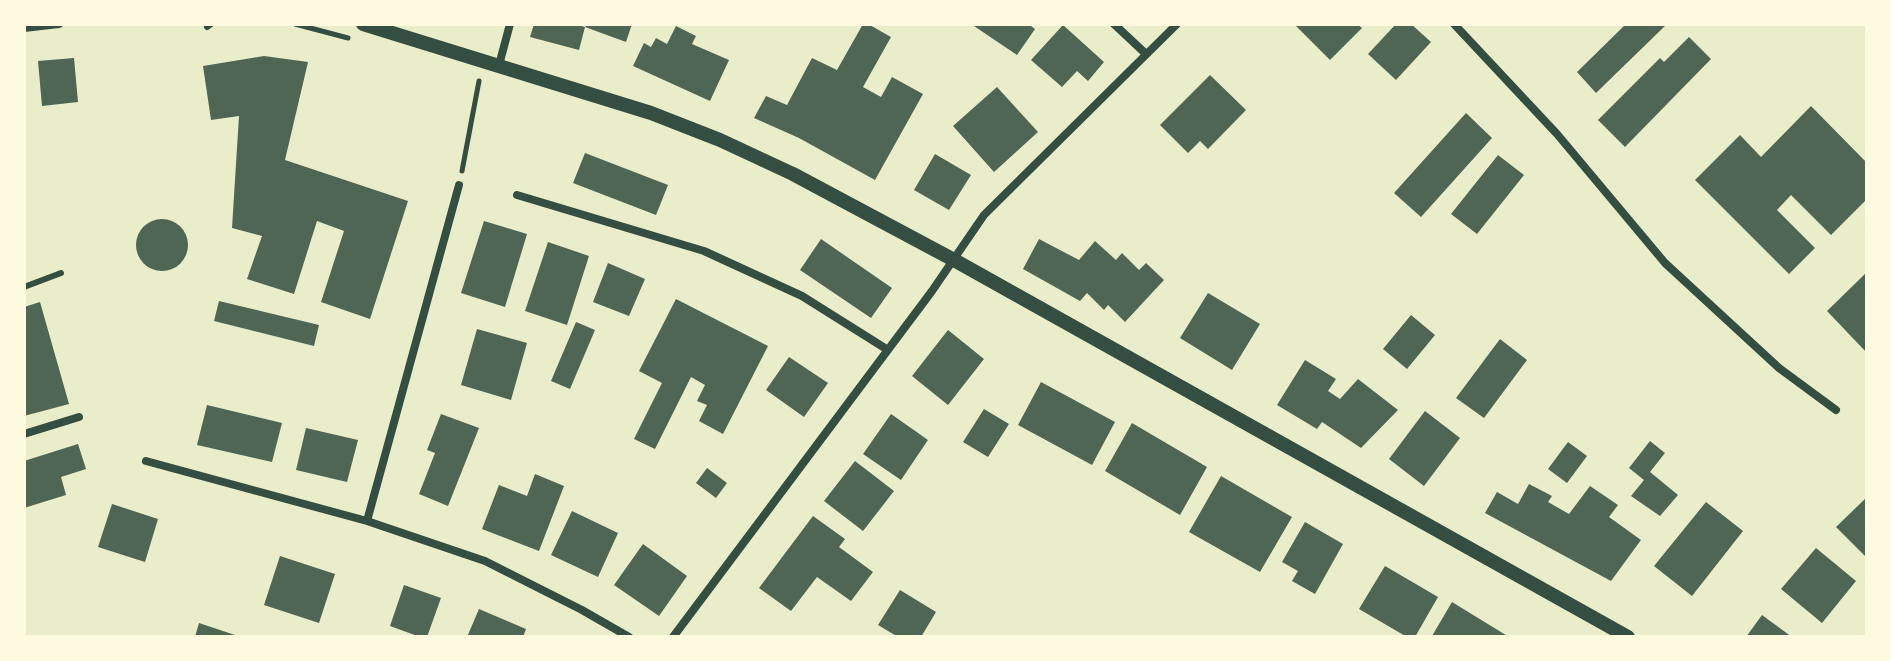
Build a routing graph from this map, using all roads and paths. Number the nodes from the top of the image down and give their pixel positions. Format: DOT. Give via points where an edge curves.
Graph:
graph roads {
  1 [pos="59,24"];
  2 [pos="295,24"];
  3 [pos="363,24"];
  4 [pos="510,24"];
  5 [pos="1114,24"];
  6 [pos="1177,24"];
  7 [pos="1454,24"];
  8 [pos="24,28"];
  9 [pos="349,39"];
  10 [pos="1146,54"];
  11 [pos="499,65"];
  12 [pos="465,77"];
  13 [pos="479,81"];
  14 [pos="491,85"];
  15 [pos="459,185"];
  16 [pos="517,195"];
  17 [pos="954,260"];
  18 [pos="61,273"];
  19 [pos="24,287"];
  20 [pos="888,350"];
  21 [pos="1836,410"];
  22 [pos="79,417"];
  23 [pos="24,434"];
  24 [pos="146,461"];
  25 [pos="367,521"];
  26 [pos="1619,635"];
  27 [pos="629,637"];
  28 [pos="673,637"];
  1 -- 8 [label="street"];
  2 -- 9 [label="path"];
  3 -- 11 [label="street"];
  4 -- 11 [label="street"];
  5 -- 10 [label="street"];
  6 -- 10 [label="street"];
  7 -- 21 [label="street" via="1557,134 1665,263 1779,368"];
  10 -- 17 [label="street" via="984,215"];
  11 -- 17 [label="street" via="720,140"];
  12 -- 13 [label="path"];
  13 -- 14 [label="path"];
  13 -- 15 [label="path"];
  15 -- 25 [label="street"];
  16 -- 20 [label="street" via="704,251 802,296"];
  17 -- 20 [label="street"];
  17 -- 26 [label="street"];
  18 -- 19 [label="lane"];
  20 -- 28 [label="street"];
  22 -- 23 [label="street"];
  24 -- 25 [label="street"];
  25 -- 27 [label="street" via="485,561"];
}
